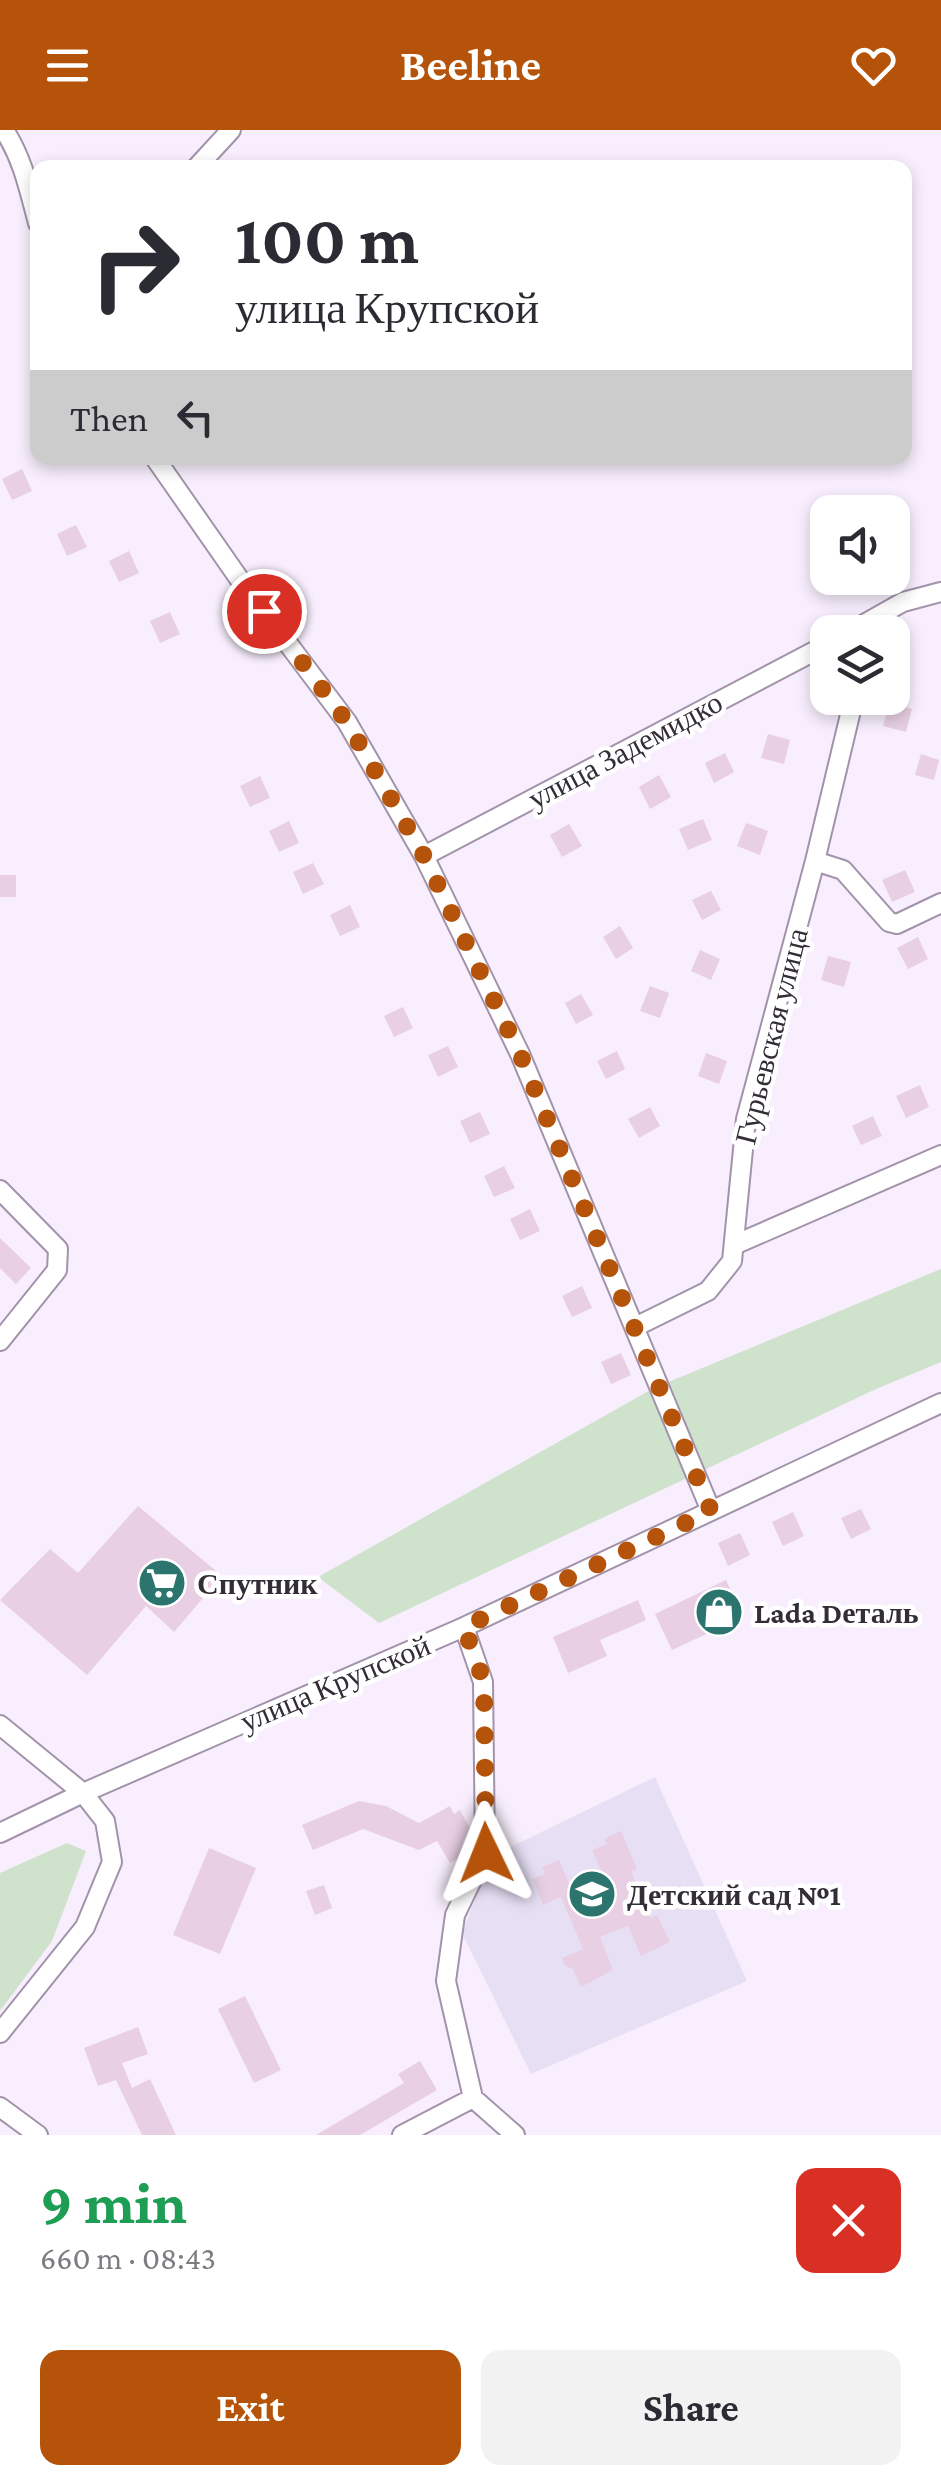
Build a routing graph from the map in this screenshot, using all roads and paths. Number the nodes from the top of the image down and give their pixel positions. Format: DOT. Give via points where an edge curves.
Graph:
graph roads {
  1 [pos="4,130"];
  2 [pos="231,130"];
  3 [pos="203,160"];
  4 [pos="30,194"];
  5 [pos="160,465"];
  6 [pos="937,590"];
  7 [pos="886,615"];
  8 [pos="810,653"];
  9 [pos="850,715"];
  10 [pos="424,856"];
  11 [pos="815,861"];
  12 [pos="941,903"];
  13 [pos="941,1155"];
  14 [pos="0,1190"];
  15 [pos="734,1245"];
  16 [pos="8,1321"];
  17 [pos="635,1327"];
  18 [pos="0,1341"];
  19 [pos="941,1403"];
  20 [pos="711,1511"];
  21 [pos="464,1627"];
  22 [pos="0,1725"];
  23 [pos="82,1792"];
  24 [pos="0,1833"];
  25 [pos="0,2034"];
  26 [pos="473,2098"];
  27 [pos="0,2107"];
  28 [pos="38,2135"];
  29 [pos="402,2135"];
  30 [pos="515,2135"];
  1 -- 4 [label="street"];
  2 -- 3 [label="street"];
  5 -- 10 [label="street" via="347,722"];
  6 -- 7 [label="street"];
  8 -- 10 [label="street, улица Задемидко"];
  9 -- 11 [label="street, Гурьевская улица"];
  10 -- 17 [label="street" via="520,1054"];
  11 -- 12 [label="street" via="842,870 889,922"];
  11 -- 15 [label="street, Гурьевская улица" via="746,1120"];
  13 -- 15 [label="street"];
  14 -- 16 [label="street" via="58,1249 57,1270"];
  15 -- 17 [label="street, Гурьевская улица" via="732,1261 708,1291"];
  16 -- 18 [label="street"];
  17 -- 20 [label="street"];
  19 -- 20 [label="street, улица Крупской"];
  20 -- 21 [label="street, улица Крупской"];
  21 -- 23 [label="street, улица Крупской"];
  21 -- 26 [label="street" via="484,1682 486,1853 455,1915 446,1981"];
  22 -- 23 [label="street"];
  23 -- 24 [label="street, улица Крупской"];
  23 -- 25 [label="street" via="105,1821 112,1862 86,1927"];
  26 -- 29 [label="street"];
  26 -- 30 [label="street"];
  27 -- 28 [label="street"];
}
